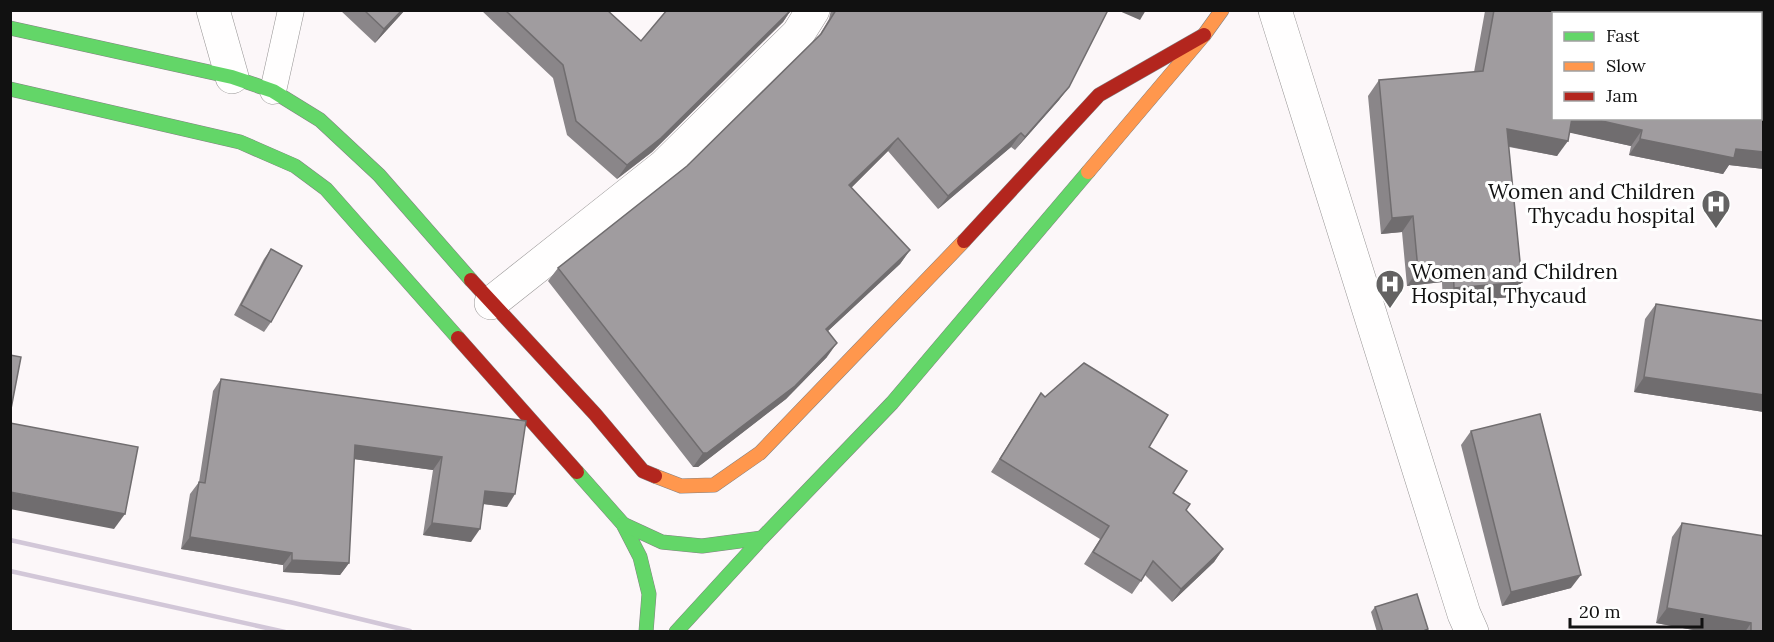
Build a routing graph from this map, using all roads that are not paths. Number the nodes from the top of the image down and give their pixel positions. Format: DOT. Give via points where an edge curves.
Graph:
graph roads {
  1 [pos="213,10"];
  2 [pos="291,10"];
  3 [pos="813,10"];
  4 [pos="1222,10"];
  5 [pos="1275,10"];
  6 [pos="10,28"];
  7 [pos="1204,35"];
  8 [pos="232,77"];
  9 [pos="10,89"];
  10 [pos="273,91"];
  11 [pos="491,303"];
  12 [pos="623,524"];
  13 [pos="762,538"];
  14 [pos="646,632"];
  15 [pos="676,632"];
  16 [pos="1472,632"];
  1 -- 8 [label="street"];
  2 -- 10 [label="lane"];
  3 -- 11 [label="street" via="798,34 664,166"];
  4 -- 7 [label="main road"];
  5 -- 16 [label="street"];
  6 -- 8 [label="main road"];
  7 -- 11 [label="main road" via="1099,95 760,453 714,485 681,486 643,471"];
  7 -- 13 [label="main road" via="892,403"];
  8 -- 10 [label="main road"];
  9 -- 12 [label="main road" via="240,142 295,166 326,189"];
  10 -- 11 [label="main road" via="320,120 379,175"];
  12 -- 13 [label="main road" via="662,542 702,546"];
  12 -- 14 [label="main road" via="640,557 649,594"];
  13 -- 15 [label="main road"];
}
